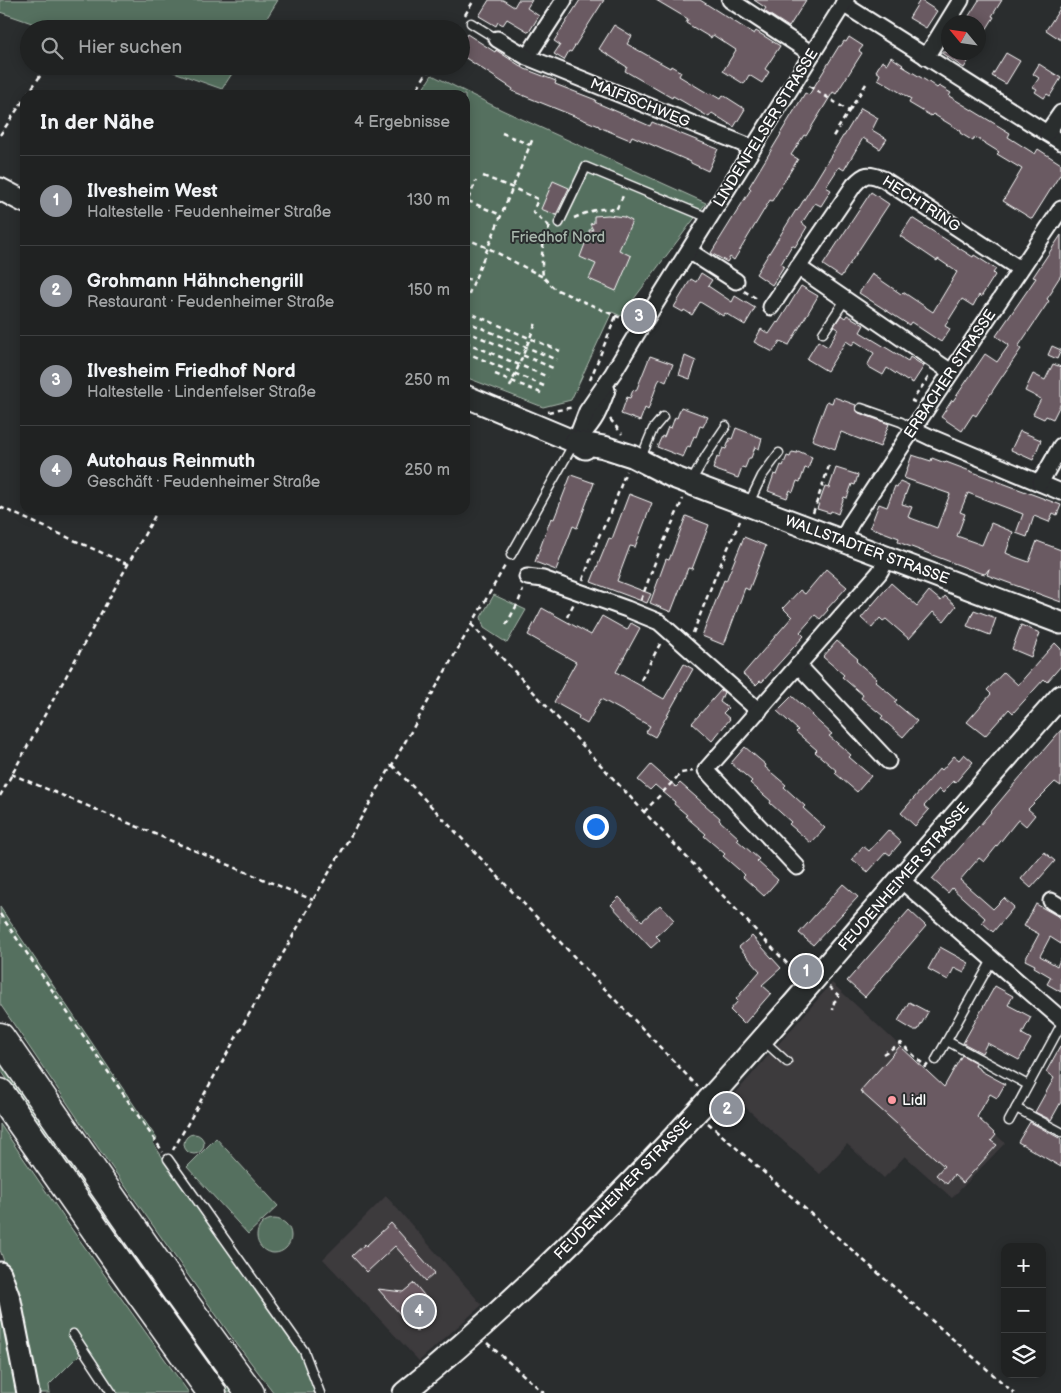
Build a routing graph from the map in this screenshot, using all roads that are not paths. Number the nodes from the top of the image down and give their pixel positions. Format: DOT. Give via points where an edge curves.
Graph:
graph roads {
  1 [pos="564,0"];
  2 [pos="730,0"];
  3 [pos="961,0"];
  4 [pos="845,2"];
  5 [pos="471,23"];
  6 [pos="497,39"];
  7 [pos="812,54"];
  8 [pos="527,57"];
  9 [pos="926,57"];
  10 [pos="1061,113"];
  11 [pos="1047,133"];
  12 [pos="1061,142"];
  13 [pos="753,148"];
  14 [pos="0,189"];
  15 [pos="20,199"];
  16 [pos="1061,209"];
  17 [pos="709,218"];
  18 [pos="559,223"];
  19 [pos="689,251"];
  20 [pos="798,267"];
  21 [pos="1020,269"];
  22 [pos="736,281"];
  23 [pos="845,300"];
  24 [pos="771,307"];
  25 [pos="823,333"];
  26 [pos="613,372"];
  27 [pos="951,372"];
  28 [pos="470,398"];
  29 [pos="861,408"];
  30 [pos="663,417"];
  31 [pos="726,426"];
  32 [pos="914,429"];
  33 [pos="575,442"];
  34 [pos="1061,446"];
  35 [pos="779,453"];
  36 [pos="633,464"];
  37 [pos="682,481"];
  38 [pos="1040,483"];
  39 [pos="1061,492"];
  40 [pos="747,506"];
  41 [pos="842,541"];
  42 [pos="511,555"];
  43 [pos="888,558"];
  44 [pos="527,576"];
  45 [pos="1061,623"];
  46 [pos="798,665"];
  47 [pos="1061,696"];
  48 [pos="759,711"];
  49 [pos="888,761"];
  50 [pos="797,867"];
  51 [pos="901,880"];
  52 [pos="992,960"];
  53 [pos="1061,1019"];
  54 [pos="1061,1025"];
  55 [pos="0,1037"];
  56 [pos="762,1039"];
  57 [pos="947,1041"];
  58 [pos="936,1060"];
  59 [pos="787,1062"];
  60 [pos="1028,1085"];
  61 [pos="0,1093"];
  62 [pos="1016,1108"];
  63 [pos="1009,1120"];
  64 [pos="1061,1132"];
  65 [pos="168,1158"];
  66 [pos="0,1273"];
  67 [pos="73,1334"];
  68 [pos="28,1393"];
  69 [pos="112,1393"];
  70 [pos="212,1393"];
  71 [pos="250,1393"];
  72 [pos="320,1393"];
  73 [pos="404,1393"];
  1 -- 8 [label="street"];
  2 -- 7 [label="street"];
  3 -- 9 [label="street"];
  4 -- 7 [label="street, LINDENFELSER STRASSE"];
  4 -- 9 [label="street"];
  5 -- 6 [label="lane"];
  6 -- 8 [label="street, MAIFISCHWEG"];
  7 -- 13 [label="street, LINDENFELSER STRASSE"];
  8 -- 13 [label="street, MAIFISCHWEG"];
  9 -- 11 [label="street"];
  10 -- 11 [label="street"];
  11 -- 12 [label="street"];
  13 -- 17 [label="street, LINDENFELSER STRASSE"];
  14 -- 15 [label="main road"];
  16 -- 21 [label="street, ERBACHER STRASSE"];
  17 -- 18 [label="lane" via="586,167"];
  17 -- 19 [label="street, LINDENFELSER STRASSE"];
  19 -- 22 [label="street"];
  19 -- 26 [label="street, LINDENFELSER STRASSE"];
  20 -- 21 [label="street, HECHTRING" via="854,185 862,176 871,174"];
  20 -- 23 [label="street"];
  20 -- 24 [label="street, HECHTRING"];
  21 -- 27 [label="street, ERBACHER STRASSE"];
  23 -- 25 [label="lane"];
  23 -- 27 [label="street"];
  26 -- 33 [label="street, LINDENFELSER STRASSE" via="587,411"];
  26 -- 33 [label="street, LINDENFELSER STRASSE" via="598,415"];
  27 -- 32 [label="street, ERBACHER STRASSE"];
  28 -- 33 [label="main road, WALLSTADTER STRASSE"];
  29 -- 32 [label="lane"];
  30 -- 36 [label="lane"];
  31 -- 37 [label="lane" via="707,454"];
  32 -- 38 [label="street"];
  32 -- 41 [label="street, ERBACHER STRASSE"];
  33 -- 36 [label="main road, WALLSTADTER STRASSE" via="604,447"];
  33 -- 42 [label="lane"];
  34 -- 38 [label="street"];
  35 -- 40 [label="lane" via="762,476"];
  36 -- 37 [label="main road, WALLSTADTER STRASSE"];
  37 -- 40 [label="main road, WALLSTADTER STRASSE"];
  38 -- 39 [label="street"];
  40 -- 41 [label="main road, WALLSTADTER STRASSE"];
  41 -- 43 [label="main road, WALLSTADTER STRASSE"];
  43 -- 45 [label="main road, WALLSTADTER STRASSE"];
  43 -- 46 [label="street" via="879,573"];
  44 -- 48 [label="street" via="659,622"];
  46 -- 48 [label="street"];
  46 -- 49 [label="street"];
  47 -- 51 [label="main road, FEUDENHEIMER STRASSE"];
  48 -- 50 [label="street" via="706,770"];
  51 -- 52 [label="street"];
  51 -- 56 [label="main road, FEUDENHEIMER STRASSE"];
  52 -- 53 [label="street"];
  52 -- 57 [label="lane"];
  54 -- 60 [label="lane"];
  55 -- 71 [label="highway"];
  56 -- 59 [label="lane"];
  56 -- 73 [label="main road, FEUDENHEIMER STRASSE" via="703,1106 576,1238 476,1332"];
  57 -- 58 [label="lane"];
  57 -- 60 [label="lane"];
  60 -- 62 [label="lane"];
  61 -- 70 [label="highway"];
  62 -- 63 [label="lane"];
  62 -- 64 [label="lane"];
  65 -- 72 [label="lane" via="304,1351"];
  66 -- 68 [label="main road" via="10,1300"];
  67 -- 69 [label="lane"];
}
